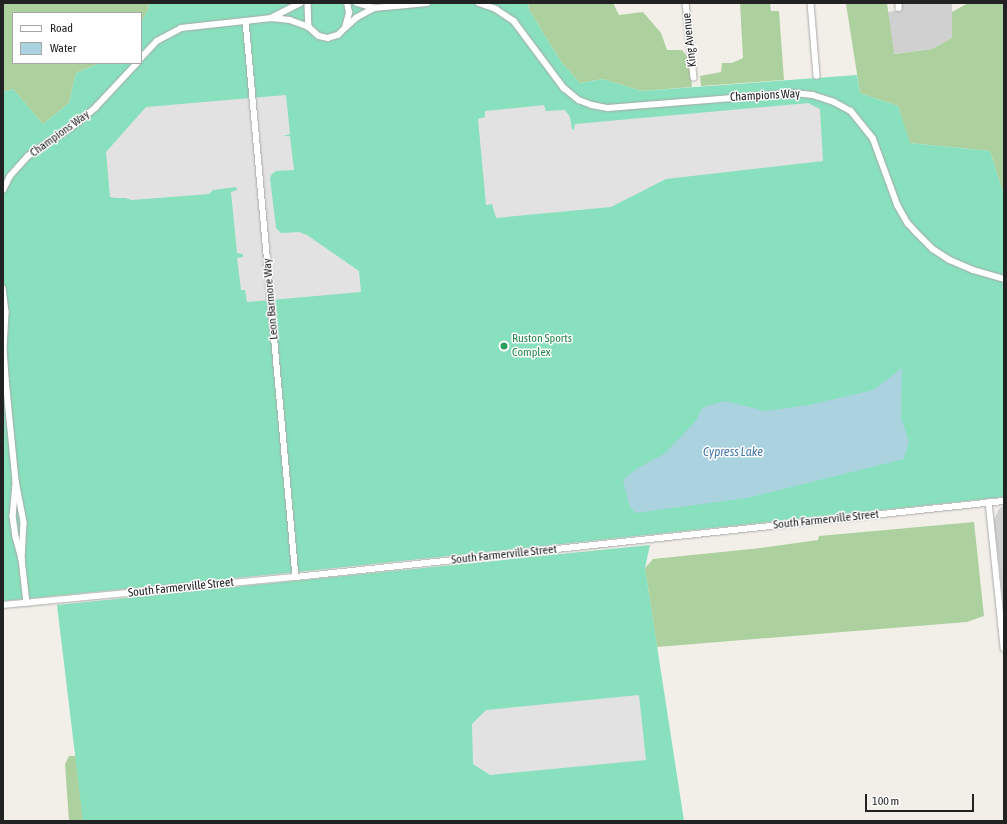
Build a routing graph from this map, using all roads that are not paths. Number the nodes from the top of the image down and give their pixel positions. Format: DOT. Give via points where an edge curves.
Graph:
graph roads {
  1 [pos="300,3"];
  2 [pos="308,3"];
  3 [pos="347,3"];
  4 [pos="356,3"];
  5 [pos="427,3"];
  6 [pos="479,3"];
  7 [pos="686,3"];
  8 [pos="811,3"];
  9 [pos="374,8"];
  10 [pos="271,18"];
  11 [pos="246,20"];
  12 [pos="309,27"];
  13 [pos="345,28"];
  14 [pos="142,57"];
  15 [pos="136,64"];
  16 [pos="817,76"];
  17 [pos="694,78"];
  18 [pos="3,190"];
  19 [pos="1004,279"];
  20 [pos="3,288"];
  21 [pos="4,347"];
  22 [pos="16,481"];
  23 [pos="1004,501"];
  24 [pos="989,502"];
  25 [pos="22,559"];
  26 [pos="296,576"];
  27 [pos="27,603"];
  28 [pos="3,605"];
  29 [pos="1004,648"];
  1 -- 10 [label="street"];
  2 -- 12 [label="street"];
  3 -- 13 [label="street" via="349,13"];
  4 -- 9 [label="street"];
  5 -- 9 [label="street"];
  6 -- 19 [label="street, Champions Way" via="496,9 514,22 564,88 579,100 592,105 608,108 794,93 813,95 834,102 851,111 873,138 898,206 917,233 933,249 950,260"];
  7 -- 17 [label="street, King Avenue"];
  8 -- 16 [label="street"];
  9 -- 13 [label="street"];
  10 -- 11 [label="street"];
  10 -- 12 [label="street" via="290,20"];
  11 -- 14 [label="street" via="181,28 157,41"];
  11 -- 26 [label="street, Leon Barmore Way"];
  12 -- 13 [label="street" via="319,36 328,38 338,35"];
  15 -- 18 [label="street, Champions Way" via="96,107 76,124 28,156 10,176"];
  20 -- 21 [label="street" via="6,312"];
  21 -- 22 [label="street"];
  22 -- 25 [label="street" via="24,522"];
  22 -- 25 [label="street" via="13,516"];
  23 -- 24 [label="street, South Farmerville Street"];
  24 -- 26 [label="street, South Farmerville Street"];
  24 -- 29 [label="street"];
  25 -- 27 [label="street"];
  26 -- 27 [label="street, South Farmerville Street"];
  27 -- 28 [label="street, South Farmerville Street"];
}
